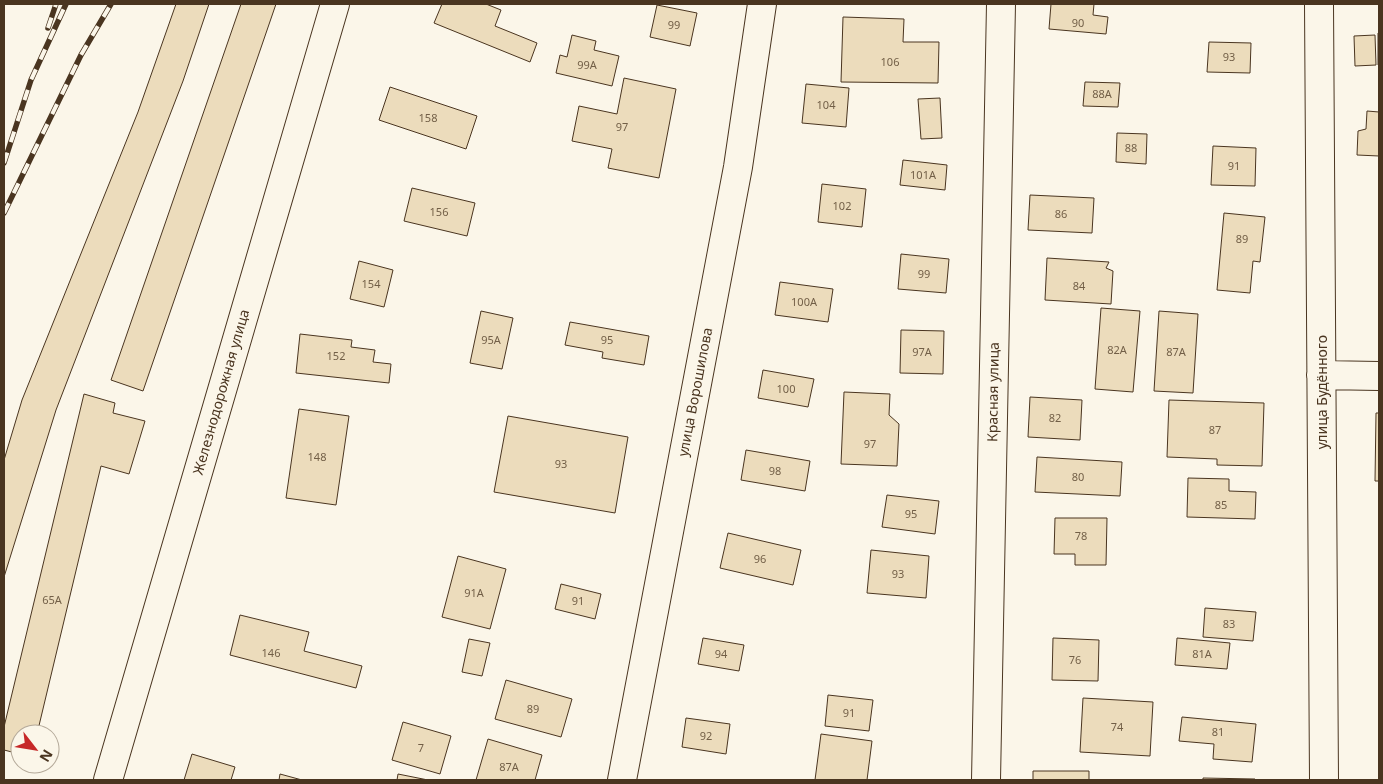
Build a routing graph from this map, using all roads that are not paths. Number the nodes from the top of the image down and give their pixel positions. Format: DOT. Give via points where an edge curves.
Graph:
graph roads {
  1 [pos="335,4"];
  2 [pos="762,4"];
  3 [pos="1001,4"];
  4 [pos="1319,4"];
  5 [pos="1321,375"];
  6 [pos="1379,376"];
  7 [pos="108,780"];
  8 [pos="622,780"];
  9 [pos="986,780"];
  10 [pos="1324,780"];
  1 -- 7 [label="street, Железнодорожная улица"];
  2 -- 8 [label="street, улица Ворошилова" via="738,167"];
  3 -- 9 [label="street, Красная улица"];
  4 -- 5 [label="street, улица Будённого"];
  5 -- 6 [label="street"];
  5 -- 10 [label="street, улица Будённого"];
}
